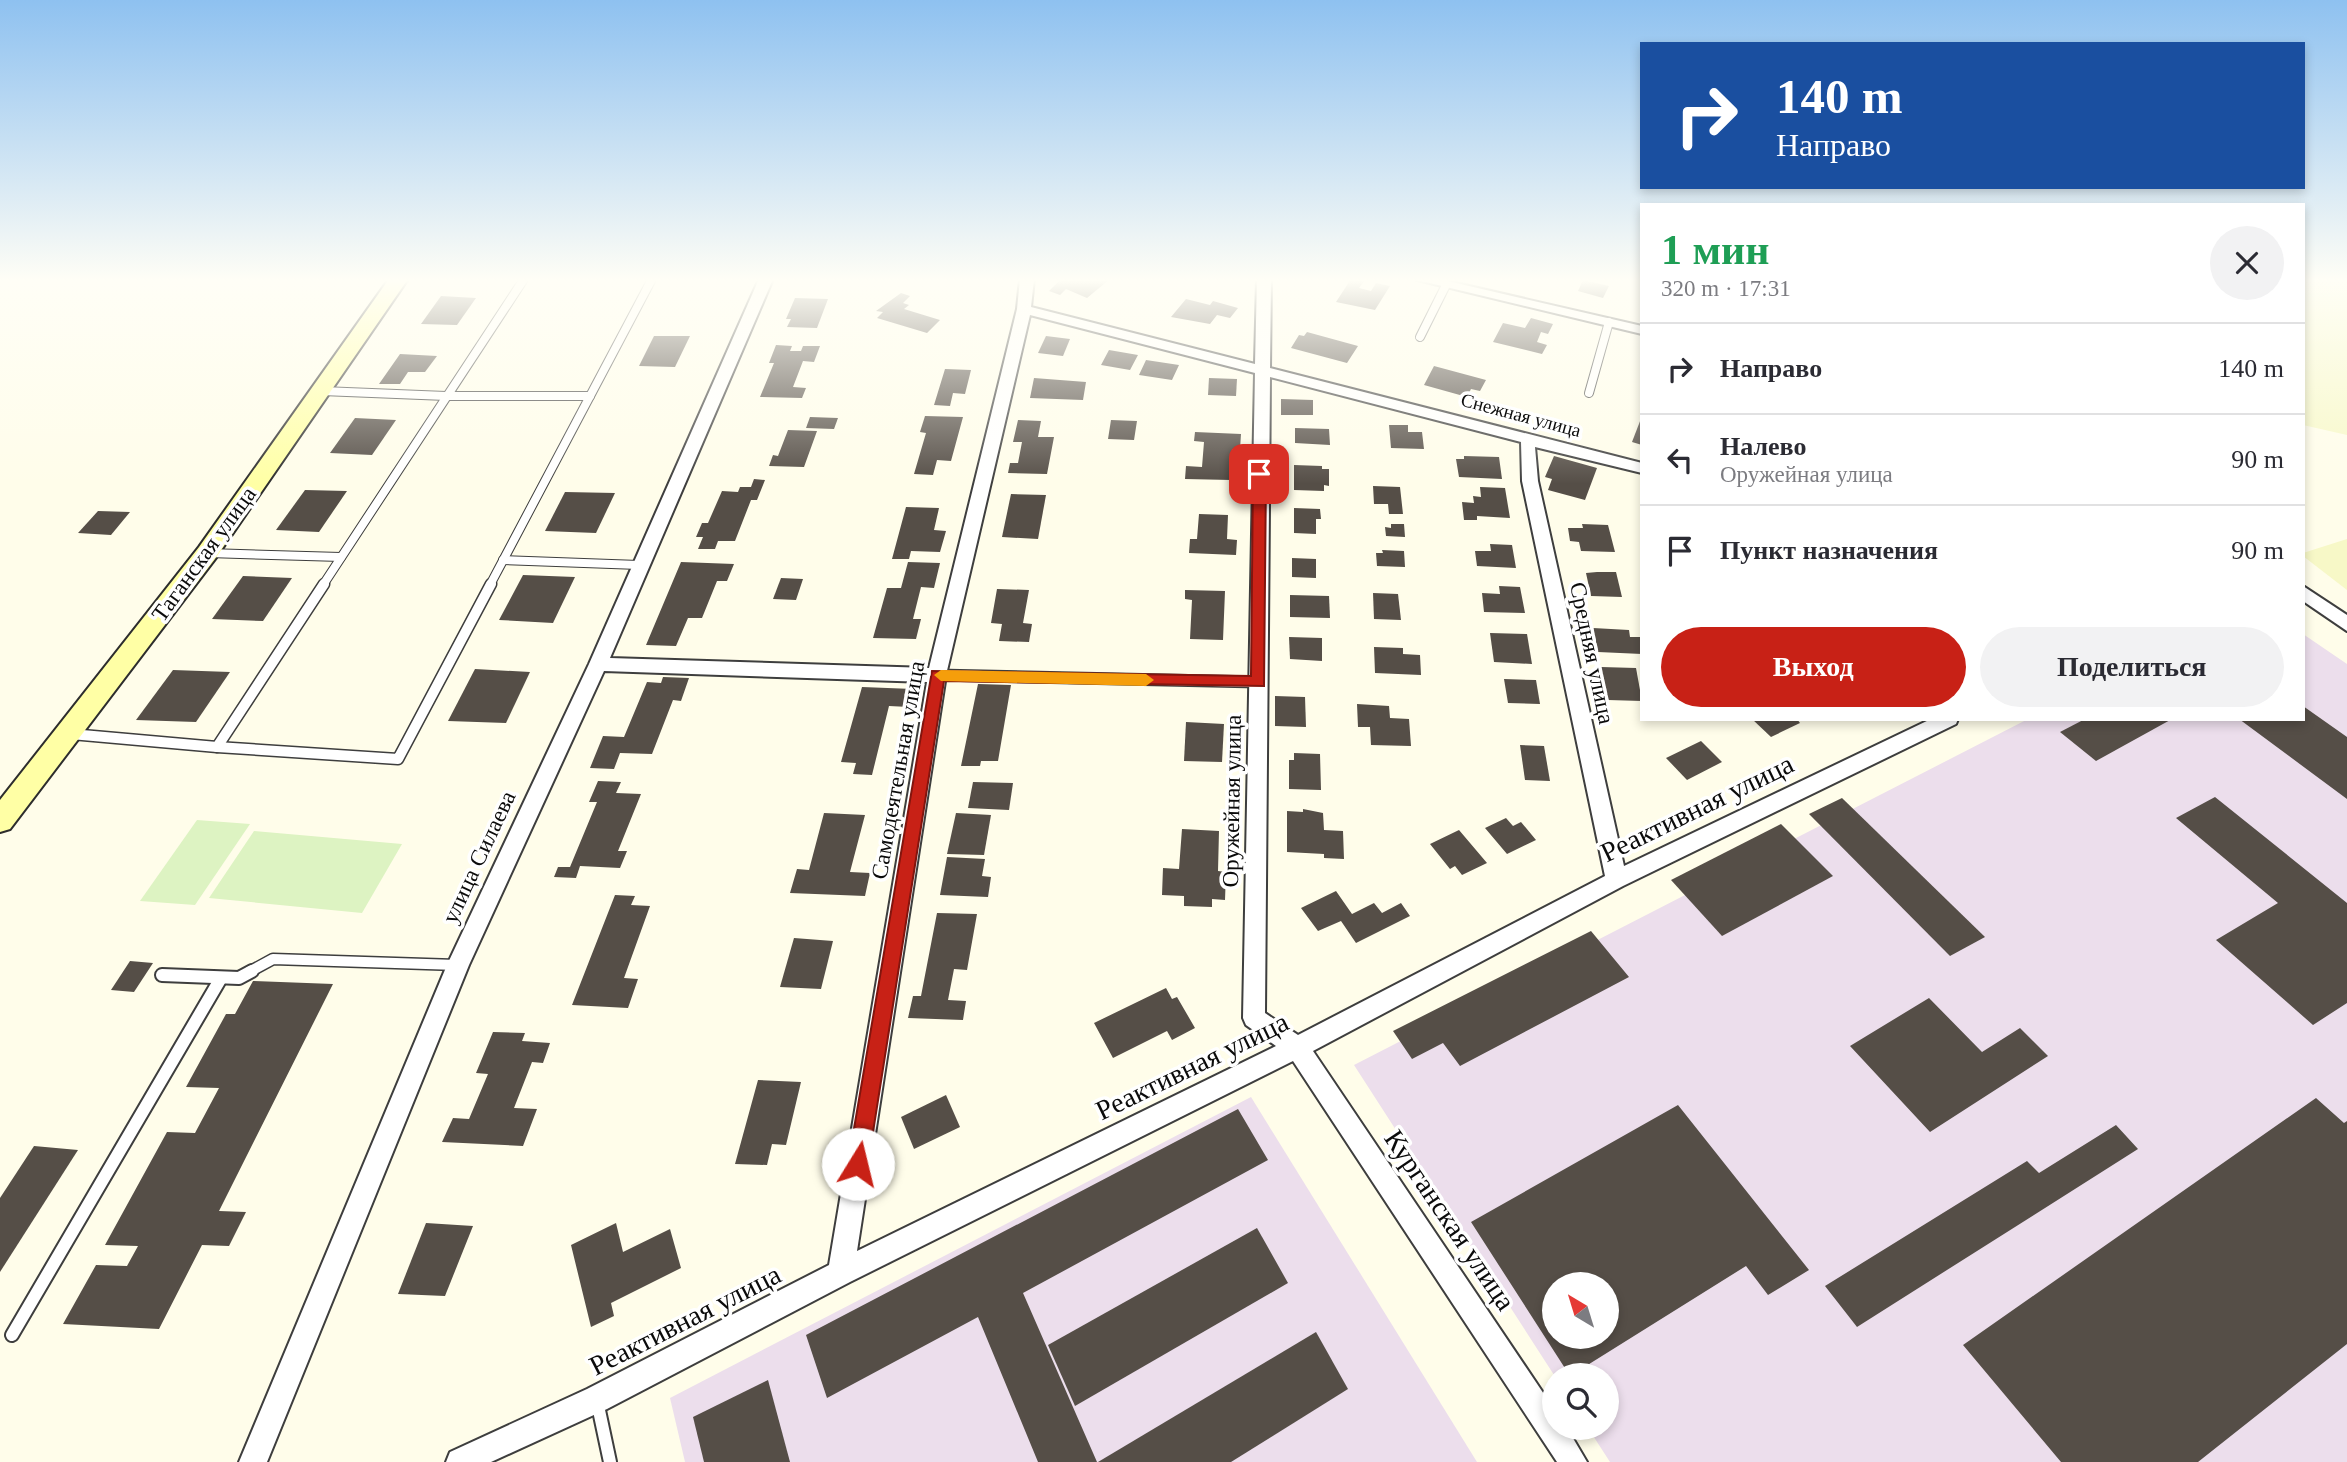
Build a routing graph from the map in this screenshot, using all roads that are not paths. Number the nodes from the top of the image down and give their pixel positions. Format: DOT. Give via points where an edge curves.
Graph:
graph roads {
  1 [pos="352,347"];
  2 [pos="479,347"];
  3 [pos="616,347"];
  4 [pos="736,347"];
  5 [pos="1015,347"];
  6 [pos="1172,347"];
  7 [pos="1261,347"];
  8 [pos="1602,347"];
  9 [pos="1260,370"];
  10 [pos="322,391"];
  11 [pos="1589,393"];
  12 [pos="446,396"];
  13 [pos="590,396"];
  14 [pos="1530,437"];
  15 [pos="1640,467"];
  16 [pos="207,553"];
  17 [pos="341,557"];
  18 [pos="503,560"];
  19 [pos="639,565"];
  20 [pos="2305,593"];
  21 [pos="2347,624"];
  22 [pos="598,664"];
  23 [pos="937,675"];
  24 [pos="1258,682"];
  25 [pos="1945,721"];
  26 [pos="70,733"];
  27 [pos="217,747"];
  28 [pos="0,821"];
  29 [pos="1616,880"];
  30 [pos="458,965"];
  31 [pos="162,975"];
  32 [pos="221,978"];
  33 [pos="1297,1047"];
  34 [pos="841,1273"];
  35 [pos="12,1335"];
  36 [pos="597,1399"];
  37 [pos="253,1462"];
  38 [pos="460,1462"];
  39 [pos="610,1462"];
  40 [pos="1573,1462"];
  1 -- 10 [label="main road, Таганская улица"];
  2 -- 12 [label="lane"];
  3 -- 13 [label="lane"];
  4 -- 19 [label="street, улица Силаева"];
  5 -- 23 [label="street, Самодеятельная улица"];
  6 -- 9 [label="street, Снежная улица"];
  7 -- 9 [label="street, Оружейная улица"];
  8 -- 11 [label="lane"];
  9 -- 14 [label="street, Снежная улица"];
  9 -- 24 [label="street, Оружейная улица"];
  10 -- 12 [label="lane"];
  10 -- 16 [label="main road, Таганская улица"];
  12 -- 13 [label="lane"];
  12 -- 17 [label="lane"];
  13 -- 18 [label="lane"];
  14 -- 15 [label="street, Снежная улица"];
  14 -- 29 [label="street, Средняя улица" via="1530,481"];
  16 -- 17 [label="lane"];
  16 -- 26 [label="main road, Таганская улица"];
  17 -- 27 [label="lane"];
  18 -- 19 [label="lane"];
  18 -- 27 [label="lane" via="398,759"];
  19 -- 22 [label="street, улица Силаева"];
  20 -- 21 [label="street"];
  22 -- 23 [label="street"];
  22 -- 30 [label="street, улица Силаева"];
  23 -- 24 [label="lane"];
  23 -- 34 [label="street, Самодеятельная улица"];
  24 -- 33 [label="street, Оружейная улица" via="1254,1018"];
  25 -- 29 [label="street, Реактивная улица"];
  26 -- 27 [label="lane"];
  26 -- 28 [label="main road, Таганская улица"];
  29 -- 33 [label="street, Реактивная улица"];
  30 -- 32 [label="lane" via="273,959 239,978"];
  30 -- 37 [label="street, улица Силаева"];
  31 -- 32 [label="lane"];
  32 -- 35 [label="lane"];
  33 -- 34 [label="street, Реактивная улица"];
  33 -- 40 [label="street, Курганская улица"];
  34 -- 36 [label="street, Реактивная улица"];
  36 -- 38 [label="street, Реактивная улица"];
  36 -- 39 [label="lane"];
}
